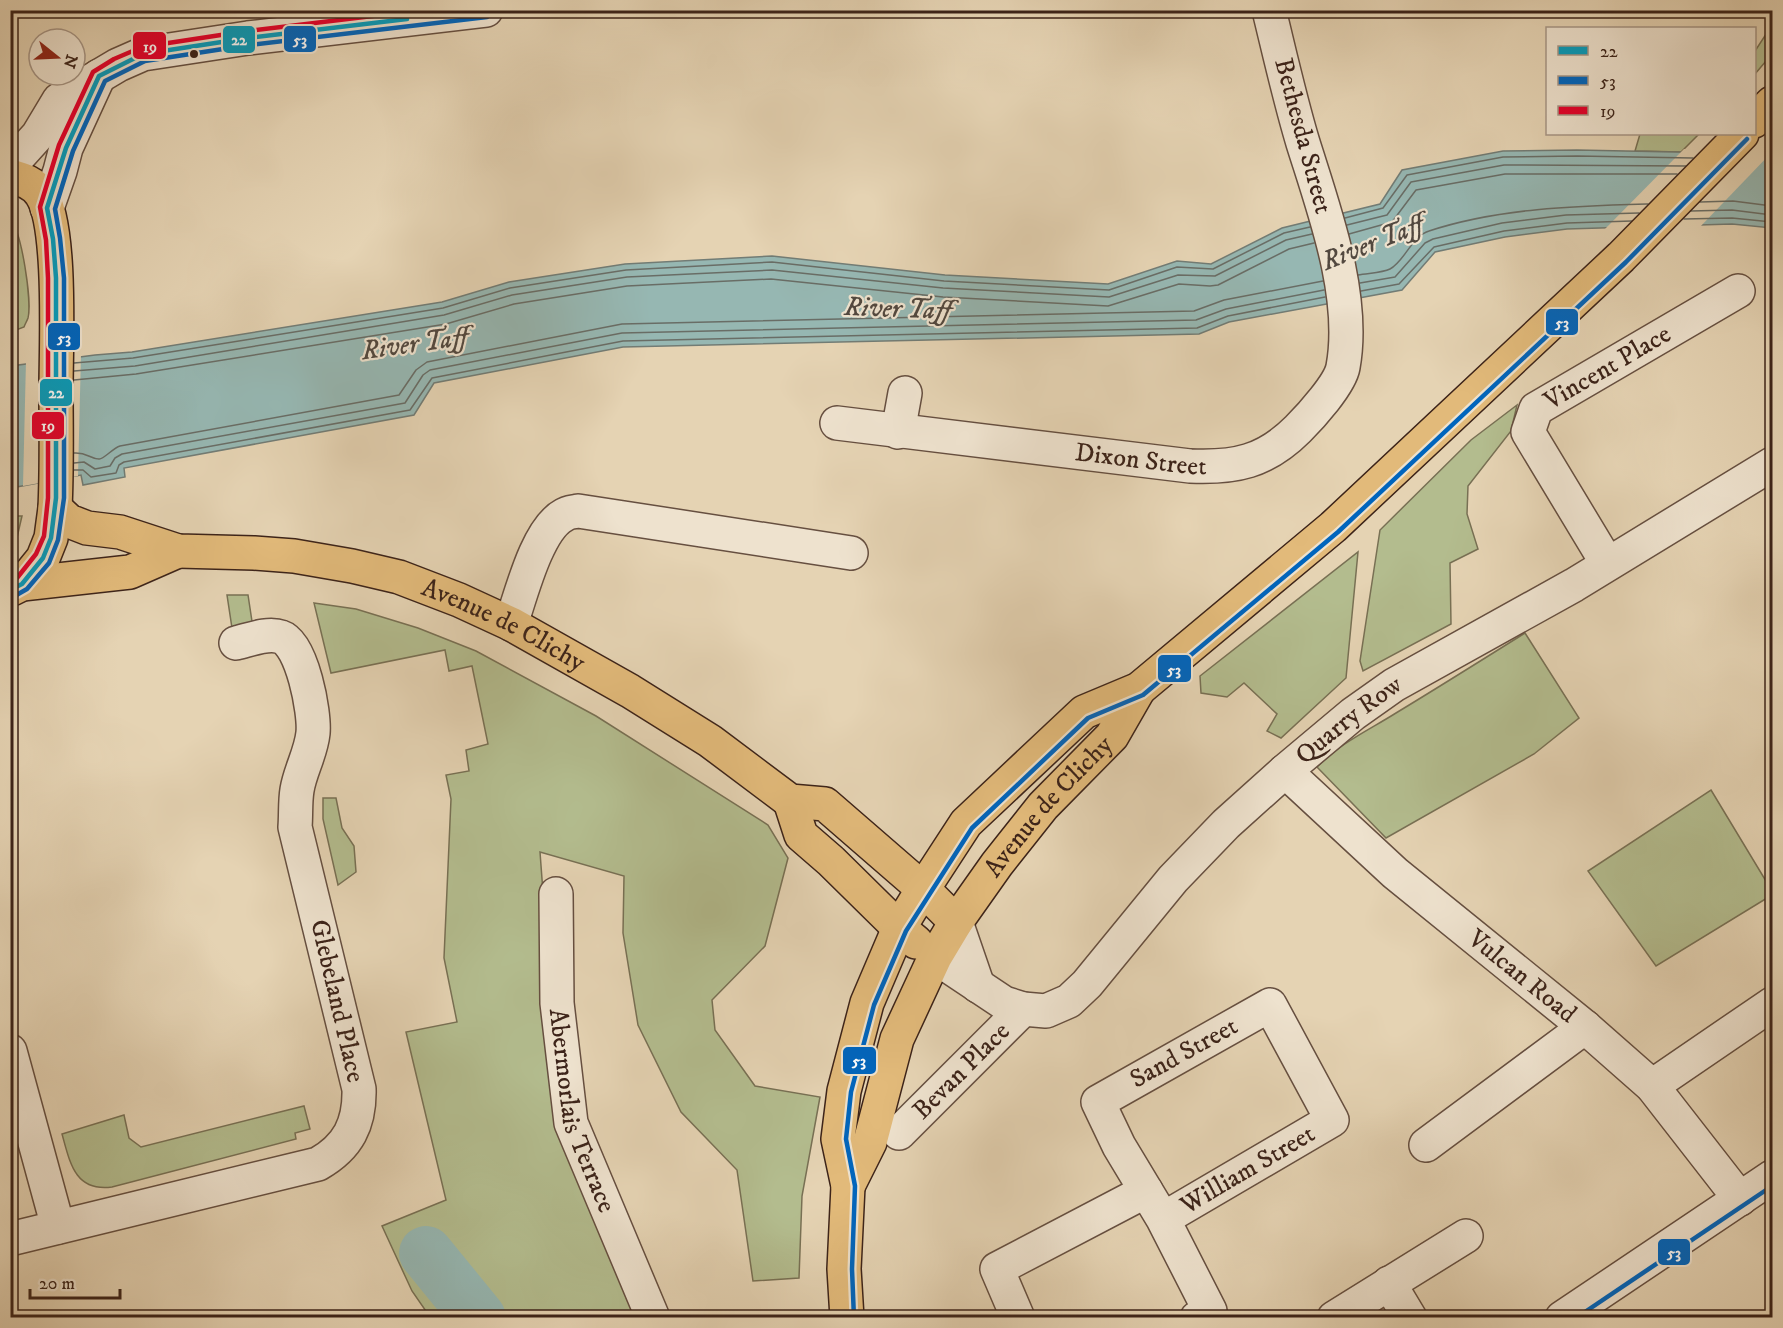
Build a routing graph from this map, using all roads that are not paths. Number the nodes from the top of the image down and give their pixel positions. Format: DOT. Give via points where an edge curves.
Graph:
graph roads {
  1 [pos="486,10"];
  2 [pos="1269,10"];
  3 [pos="408,15"];
  4 [pos="99,76"];
  5 [pos="1773,103"];
  6 [pos="1756,120"];
  7 [pos="1741,135"];
  8 [pos="10,166"];
  9 [pos="10,176"];
  10 [pos="47,208"];
  11 [pos="1738,291"];
  12 [pos="1343,369"];
  13 [pos="905,393"];
  14 [pos="837,423"];
  15 [pos="898,432"];
  16 [pos="1773,464"];
  17 [pos="56,494"];
  18 [pos="178,550"];
  19 [pos="851,553"];
  20 [pos="1607,563"];
  21 [pos="16,587"];
  22 [pos="511,624"];
  23 [pos="236,643"];
  24 [pos="1139,689"];
  25 [pos="1285,771"];
  26 [pos="790,801"];
  27 [pos="923,889"];
  28 [pos="556,894"];
  29 [pos="956,922"];
  30 [pos="899,928"];
  31 [pos="935,957"];
  32 [pos="978,986"];
  33 [pos="1773,1004"];
  34 [pos="1023,1009"];
  35 [pos="1585,1027"];
  36 [pos="10,1051"];
  37 [pos="1652,1086"];
  38 [pos="1332,1120"];
  39 [pos="899,1133"];
  40 [pos="1426,1145"];
  41 [pos="848,1186"];
  42 [pos="1146,1191"];
  43 [pos="1762,1191"];
  44 [pos="1163,1219"];
  45 [pos="58,1227"];
  46 [pos="1466,1236"];
  47 [pos="10,1239"];
  48 [pos="1389,1283"];
  49 [pos="1204,1314"];
  50 [pos="653,1317"];
  51 [pos="847,1317"];
  52 [pos="1018,1317"];
  53 [pos="1334,1317"];
  54 [pos="1410,1317"];
  55 [pos="1562,1317"];
  1 -- 3 [label="street"];
  2 -- 12 [label="street, Bethesda Street" via="1342,288"];
  3 -- 4 [label="street" via="143,54"];
  4 -- 8 [label="street" via="59,100 38,135"];
  4 -- 10 [label="street" via="66,148"];
  5 -- 6 [label="main road"];
  7 -- 24 [label="main road, Avenue de Clichy" via="1621,257 1333,527"];
  9 -- 10 [label="main road" via="25,179 41,194"];
  10 -- 17 [label="main road" via="53,239"];
  11 -- 20 [label="street, Vincent Place" via="1536,409 1528,432"];
  12 -- 15 [label="street, Dixon Street" via="1318,409 1284,442 1249,462 1219,467"];
  13 -- 15 [label="street"];
  14 -- 15 [label="street, Dixon Street"];
  16 -- 20 [label="street, Quarry Row"];
  17 -- 18 [label="main road, Avenue de Clichy" via="69,521"];
  17 -- 21 [label="main road, Avenue de Clichy" via="51,538 43,558"];
  18 -- 21 [label="main road, Avenue de Clichy" via="130,572"];
  18 -- 22 [label="main road, Avenue de Clichy" via="294,556 352,566 399,577"];
  19 -- 22 [label="street" via="578,511 565,514 552,524 537,549"];
  20 -- 25 [label="street, Quarry Row" via="1394,685"];
  22 -- 26 [label="main road, Avenue de Clichy" via="711,741"];
  23 -- 45 [label="street, Glebeland Place" via="271,635 281,637 291,643 301,665 313,733 297,790 295,827 359,1089 358,1113 344,1145 318,1164"];
  24 -- 27 [label="main road, Avenue de Clichy" via="1084,712 966,823"];
  24 -- 29 [label="main road, Avenue de Clichy" via="1112,736 1043,806"];
  25 -- 34 [label="street, Quarry Row" via="1173,879 1069,1001 1046,1011"];
  25 -- 35 [label="street, Vulcan Road" via="1395,873"];
  26 -- 27 [label="main road" via="825,804"];
  26 -- 30 [label="main road" via="801,835"];
  27 -- 29 [label="main road"];
  27 -- 30 [label="main road, Avenue de Clichy"];
  28 -- 50 [label="street, Abermorlais Terrace" via="557,1003 571,1123"];
  29 -- 31 [label="main road, Avenue de Clichy"];
  29 -- 32 [label="street"];
  30 -- 31 [label="main road"];
  30 -- 41 [label="main road" via="867,1003 844,1091 838,1138"];
  31 -- 32 [label="street, Quarry Row"];
  31 -- 41 [label="main road" via="897,1039 870,1142"];
  32 -- 34 [label="street, Quarry Row" via="1004,1003"];
  33 -- 37 [label="street"];
  34 -- 39 [label="street, Bevan Place"];
  35 -- 37 [label="street, Vulcan Road"];
  35 -- 40 [label="street"];
  36 -- 45 [label="street"];
  37 -- 43 [label="street, Vulcan Road"];
  38 -- 42 [label="street, Sand Street" via="1270,1005 1098,1102"];
  38 -- 44 [label="street, William Street"];
  41 -- 51 [label="main road" via="844,1269"];
  42 -- 44 [label="street"];
  42 -- 52 [label="street" via="997,1269"];
  43 -- 55 [label="street"];
  44 -- 49 [label="street"];
  45 -- 47 [label="street, Glebeland Place"];
  46 -- 48 [label="street"];
  48 -- 53 [label="street"];
  48 -- 54 [label="street"];
}
